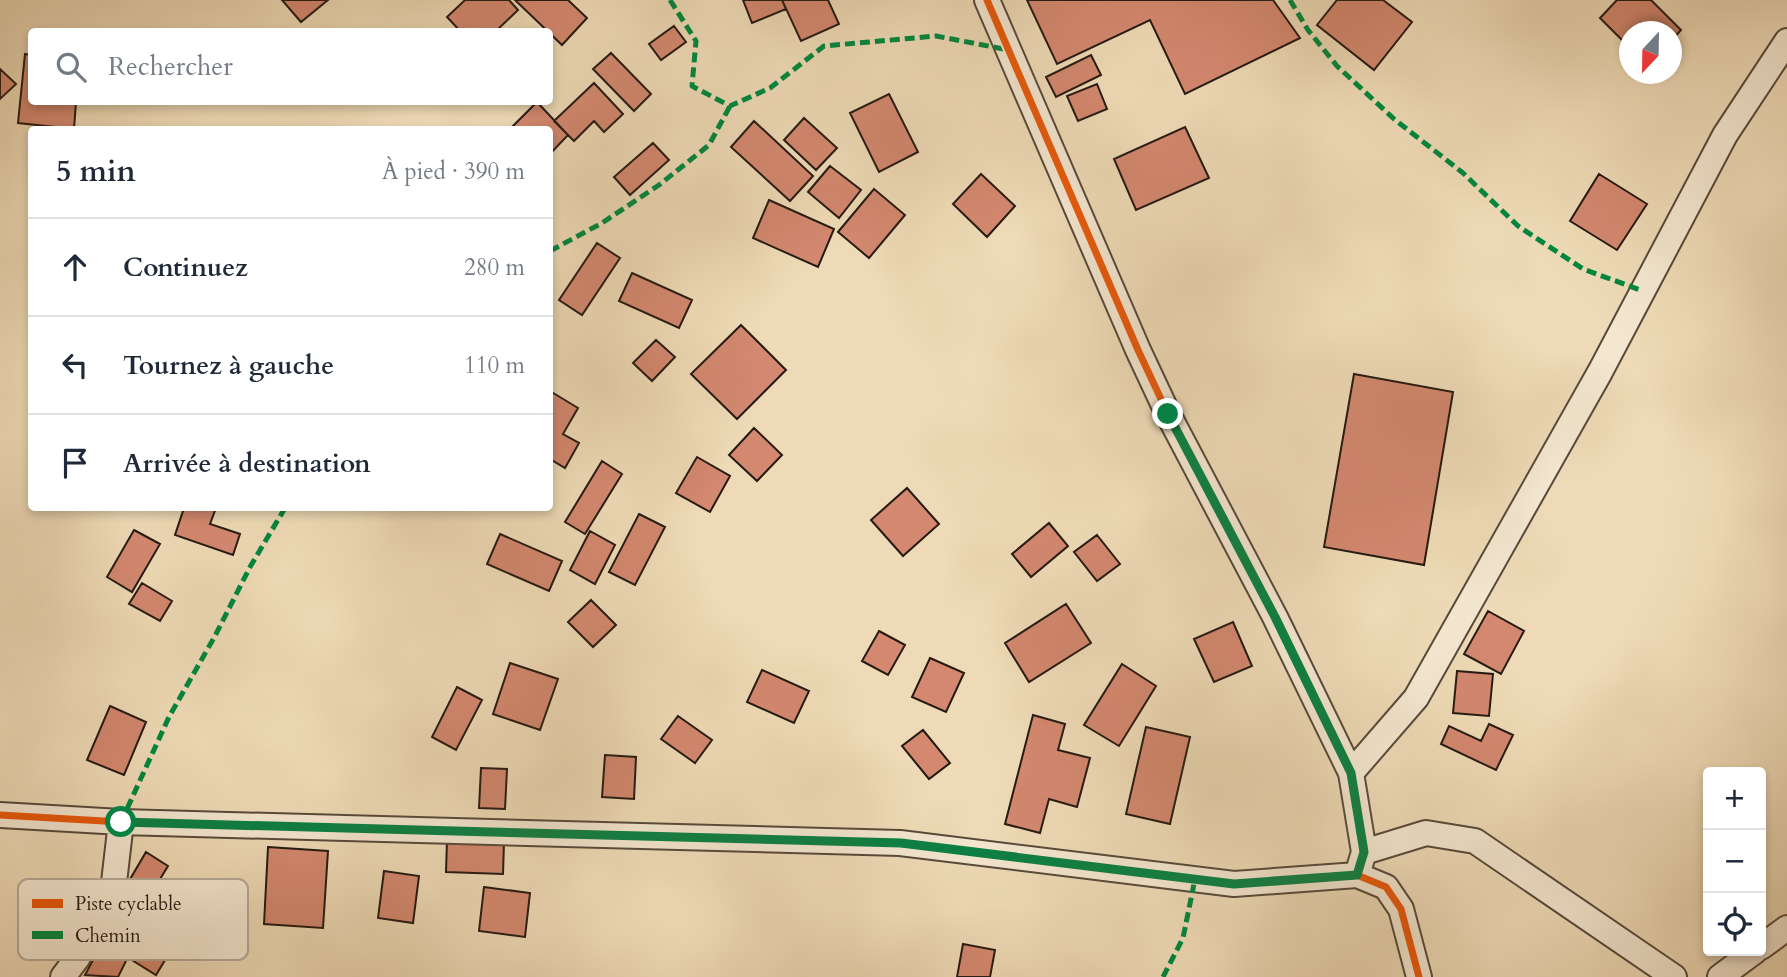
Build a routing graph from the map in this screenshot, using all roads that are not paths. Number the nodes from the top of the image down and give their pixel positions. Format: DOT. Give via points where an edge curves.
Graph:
graph roads {
  1 [pos="987,0"];
  2 [pos="1787,41"];
  3 [pos="1351,773"];
  4 [pos="0,815"];
  5 [pos="121,822"];
  6 [pos="1360,863"];
  7 [pos="114,879"];
  8 [pos="1787,928"];
  9 [pos="1766,943"];
  10 [pos="1748,956"];
  11 [pos="76,960"];
  12 [pos="63,977"];
  13 [pos="1419,977"];
  14 [pos="1674,977"];
  15 [pos="1720,977"];
  1 -- 3 [label="street" via="1168,414"];
  2 -- 3 [label="street" via="1724,135 1600,372 1416,698"];
  3 -- 6 [label="street"];
  4 -- 5 [label="street"];
  5 -- 6 [label="street" via="901,843 1234,884"];
  5 -- 7 [label="street"];
  6 -- 13 [label="street" via="1401,909"];
  6 -- 14 [label="street" via="1426,833 1475,841"];
  8 -- 9 [label="street"];
  10 -- 15 [label="street"];
  11 -- 12 [label="street"];
}
